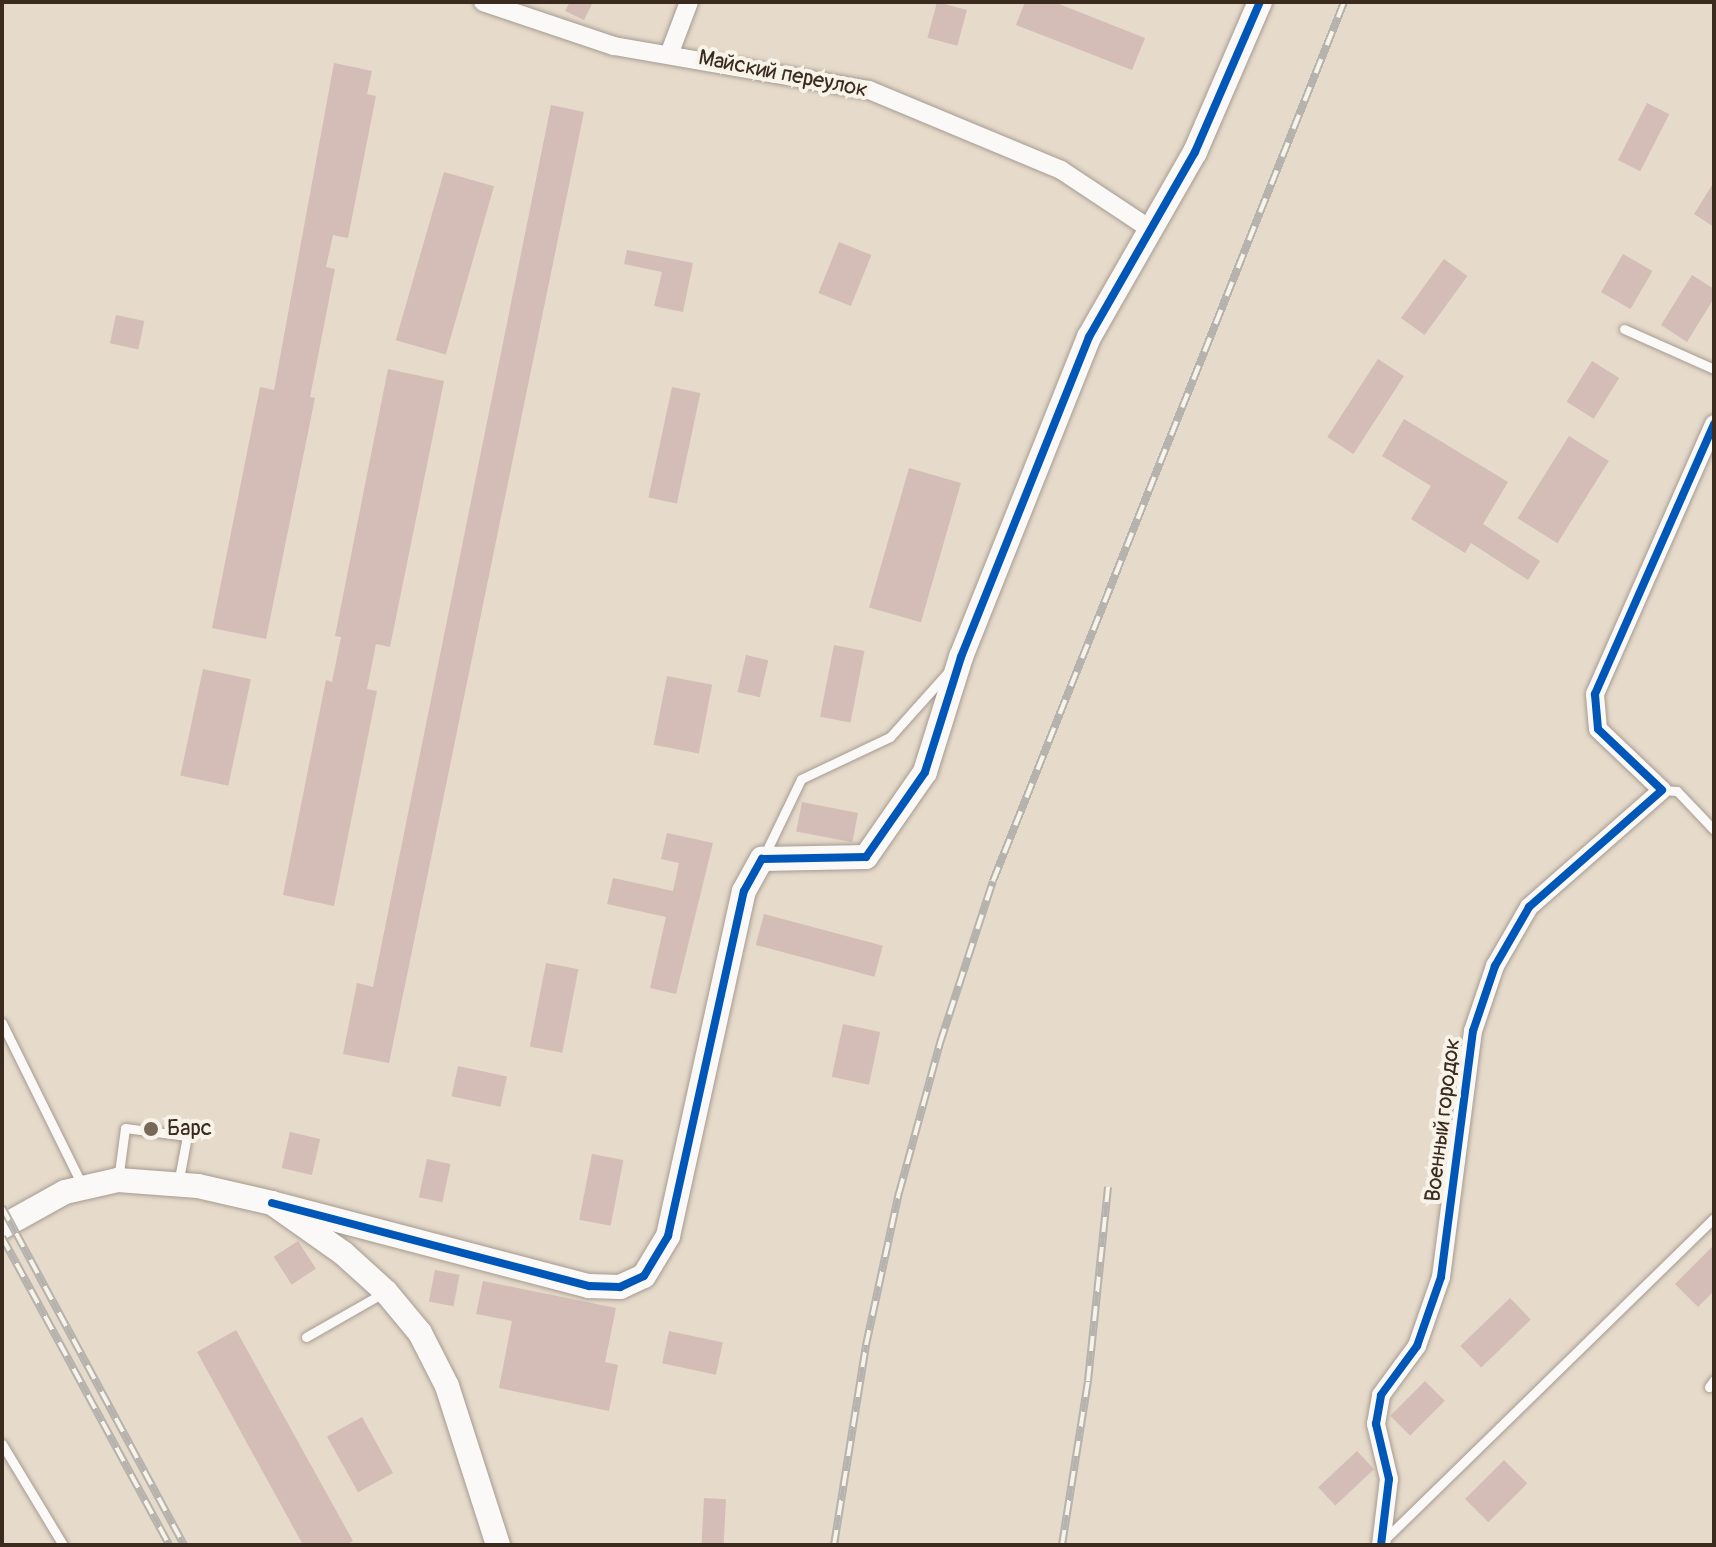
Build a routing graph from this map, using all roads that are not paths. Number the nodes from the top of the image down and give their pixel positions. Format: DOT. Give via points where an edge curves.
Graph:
graph roads {
  1 [pos="483,2"];
  2 [pos="689,2"];
  3 [pos="1260,2"];
  4 [pos="670,52"];
  5 [pos="1153,231"];
  6 [pos="1624,329"];
  7 [pos="1714,369"];
  8 [pos="1714,424"];
  9 [pos="961,657"];
  10 [pos="1662,790"];
  11 [pos="1714,830"];
  12 [pos="762,859"];
  13 [pos="2,1023"];
  14 [pos="118,1180"];
  15 [pos="178,1184"];
  16 [pos="83,1186"];
  17 [pos="272,1203"];
  18 [pos="1714,1218"];
  19 [pos="2,1227"];
  20 [pos="386,1292"];
  21 [pos="306,1337"];
  22 [pos="2,1444"];
  23 [pos="1381,1544"];
  24 [pos="63,1545"];
  25 [pos="498,1545"];
  1 -- 4 [label="street, Майский переулок" via="614,46"];
  2 -- 4 [label="street"];
  3 -- 5 [label="street" via="1195,152"];
  4 -- 5 [label="street, Майский переулок" via="869,90 1061,170"];
  5 -- 9 [label="street" via="1118,280 1089,337"];
  6 -- 7 [label="lane"];
  8 -- 10 [label="street" via="1595,694 1598,729"];
  9 -- 12 [label="lane" via="890,737 801,779"];
  9 -- 12 [label="street" via="925,772 866,857"];
  10 -- 11 [label="lane" via="1677,791"];
  10 -- 23 [label="street, Военный городок" via="1529,907 1495,966 1473,1031 1441,1277 1417,1346 1381,1395 1376,1424 1389,1479"];
  12 -- 17 [label="street" via="744,891 668,1236 644,1276 620,1287 589,1286"];
  13 -- 16 [label="lane"];
  14 -- 15 [label="street"];
  14 -- 15 [label="lane" via="125,1128 187,1136"];
  14 -- 16 [label="street"];
  15 -- 17 [label="street"];
  16 -- 19 [label="street"];
  17 -- 20 [label="street" via="343,1253"];
  18 -- 23 [label="lane"];
  20 -- 21 [label="lane"];
  20 -- 25 [label="street" via="420,1333 447,1386"];
  22 -- 24 [label="lane"];
}
